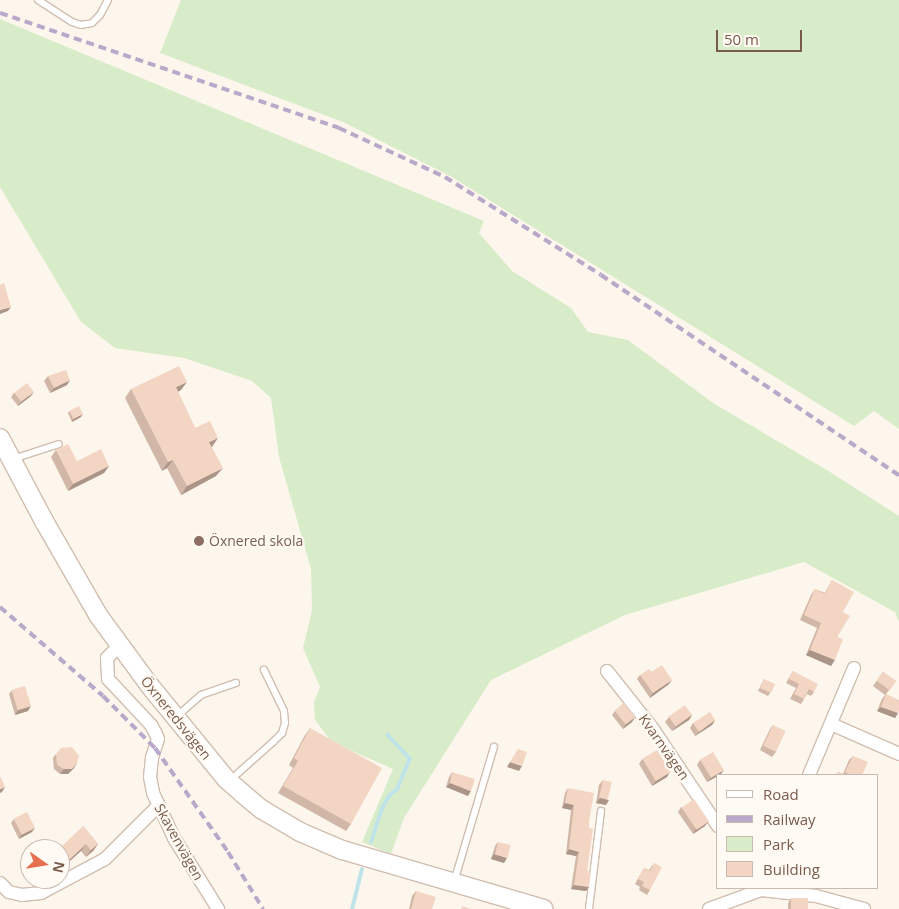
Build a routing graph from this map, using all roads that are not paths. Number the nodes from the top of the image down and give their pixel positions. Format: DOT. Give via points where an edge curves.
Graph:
graph roads {
  1 [pos="38,0"];
  2 [pos="108,0"];
  3 [pos="0,438"];
  4 [pos="59,444"];
  5 [pos="12,459"];
  6 [pos="119,646"];
  7 [pos="854,668"];
  8 [pos="264,670"];
  9 [pos="607,671"];
  10 [pos="236,682"];
  11 [pos="176,717"];
  12 [pos="831,724"];
  13 [pos="494,747"];
  14 [pos="899,754"];
  15 [pos="237,774"];
  16 [pos="809,774"];
  17 [pos="158,806"];
  18 [pos="601,811"];
  19 [pos="716,823"];
  20 [pos="0,883"];
  21 [pos="454,883"];
  22 [pos="761,889"];
  23 [pos="516,905"];
  24 [pos="218,909"];
  25 [pos="544,909"];
  26 [pos="589,909"];
  27 [pos="710,909"];
  28 [pos="864,909"];
  1 -- 2 [label="lane" via="72,22 81,24 92,23 100,16"];
  3 -- 5 [label="street, Öxneredsvägen"];
  4 -- 5 [label="lane"];
  5 -- 6 [label="street, Öxneredsvägen" via="71,570"];
  6 -- 11 [label="street, Öxneredsvägen"];
  6 -- 17 [label="street, Skavenvägen" via="107,658 108,679 151,725 158,739 150,777"];
  7 -- 12 [label="street"];
  8 -- 15 [label="lane" via="284,711 285,723 282,733"];
  9 -- 19 [label="street, Kvarnvägen" via="653,729"];
  10 -- 11 [label="lane" via="201,695"];
  11 -- 21 [label="street, Öxneredsvägen" via="226,779 279,820 342,850"];
  12 -- 14 [label="street"];
  12 -- 16 [label="street"];
  13 -- 21 [label="lane"];
  17 -- 20 [label="street" via="105,859 40,893 22,895 9,892"];
  17 -- 24 [label="street, Skavenvägen"];
  18 -- 26 [label="lane"];
  21 -- 23 [label="street, Öxneredsvägen"];
  22 -- 27 [label="street"];
  22 -- 28 [label="street" via="816,896"];
  23 -- 25 [label="street, Öxneredsvägen"];
}
